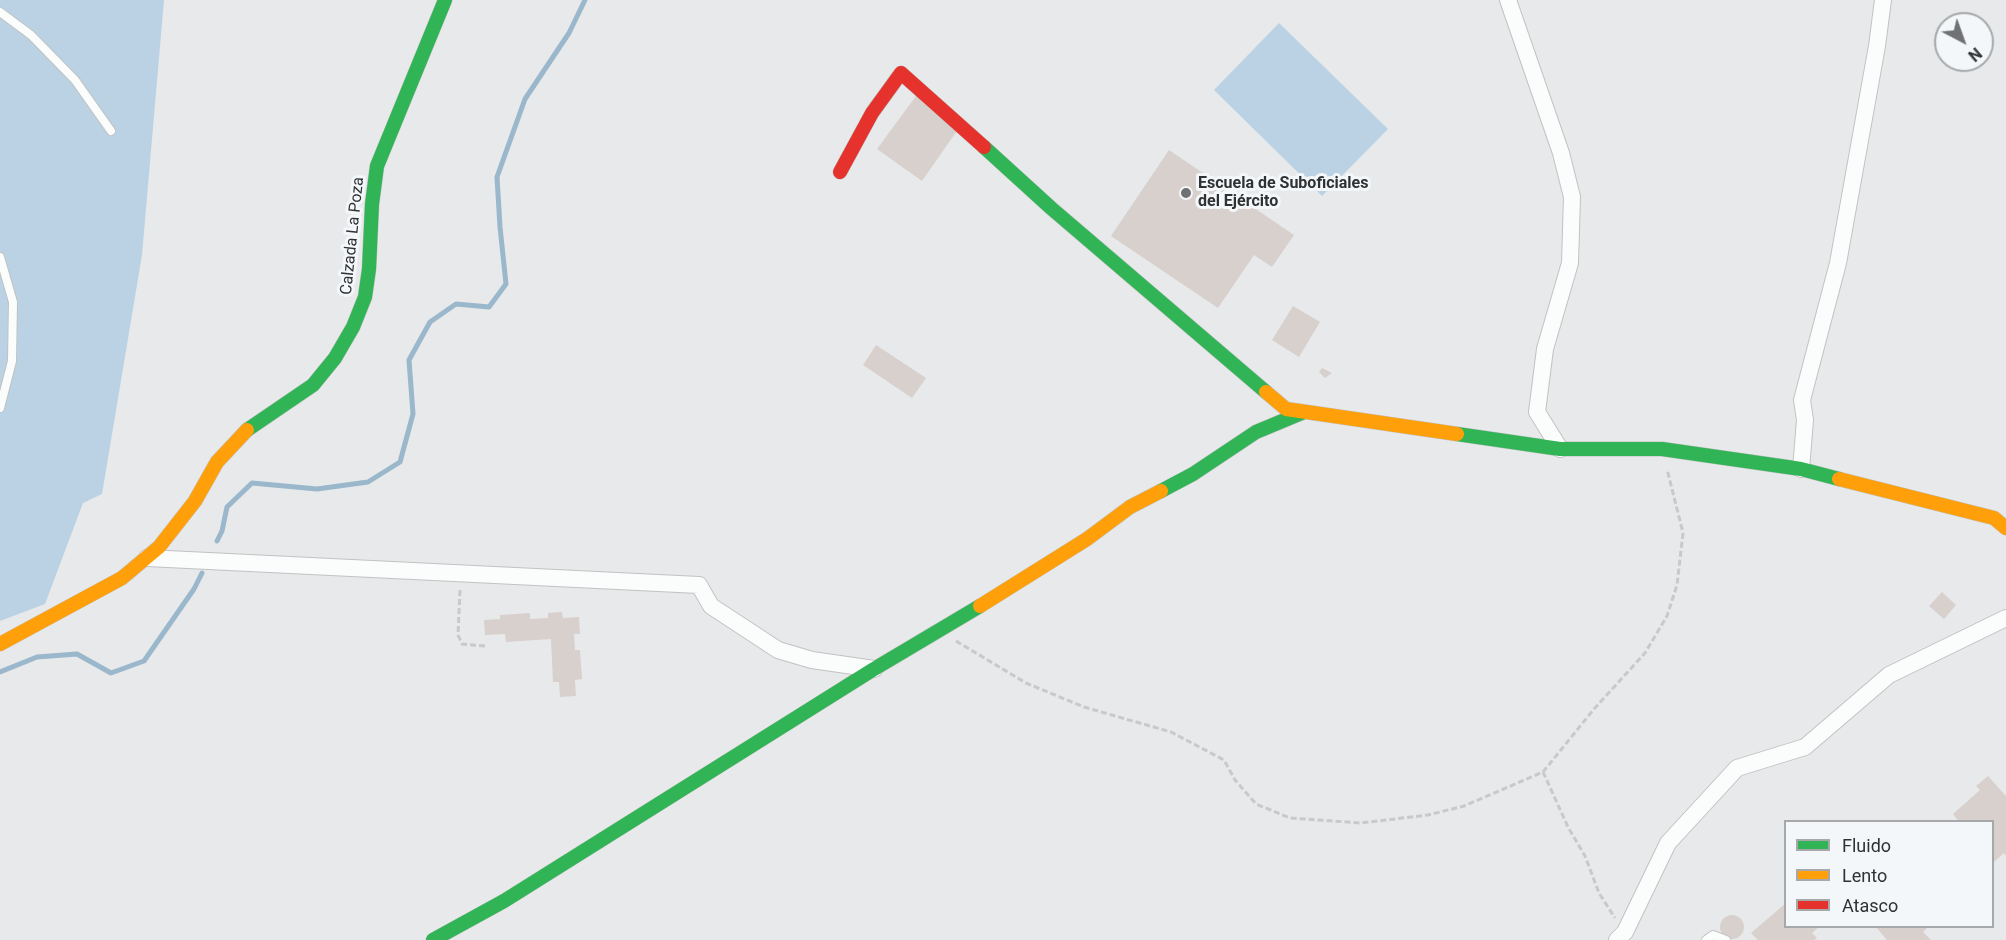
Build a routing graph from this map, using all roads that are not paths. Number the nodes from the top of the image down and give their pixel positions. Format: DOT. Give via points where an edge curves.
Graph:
graph roads {
  1 [pos="445,0"];
  2 [pos="1508,0"];
  3 [pos="1883,0"];
  4 [pos="0,12"];
  5 [pos="111,131"];
  6 [pos="840,171"];
  7 [pos="0,257"];
  8 [pos="0,408"];
  9 [pos="1304,412"];
  10 [pos="1560,449"];
  11 [pos="1801,469"];
  12 [pos="2006,528"];
  13 [pos="147,558"];
  14 [pos="2006,618"];
  15 [pos="0,644"];
  16 [pos="874,669"];
  17 [pos="1621,936"];
  18 [pos="433,940"];
  19 [pos="1706,940"];
  20 [pos="1726,940"];
  1 -- 13 [label="street, Calzada La Poza" via="377,166 365,297 353,327 313,385 252,425 217,462 195,501"];
  2 -- 10 [label="street" via="1561,153 1572,197 1570,263 1545,349 1538,412"];
  3 -- 11 [label="street" via="1838,263 1802,400 1805,420"];
  4 -- 5 [label="lane" via="32,35 75,80"];
  6 -- 9 [label="street" via="872,113 901,73 1051,208 1286,409"];
  7 -- 8 [label="lane" via="13,302 12,360"];
  9 -- 10 [label="street"];
  9 -- 16 [label="street" via="1256,432 1193,474 1130,507 1087,539"];
  10 -- 11 [label="street" via="1662,449"];
  11 -- 12 [label="street" via="1994,518"];
  13 -- 15 [label="street, Calzada La Poza" via="122,578"];
  13 -- 16 [label="street" via="699,585 711,606 778,650 812,660"];
  14 -- 17 [label="street" via="1888,675 1805,747 1737,768 1668,843"];
  16 -- 18 [label="street" via="514,895"];
  19 -- 20 [label="lane" via="1713,934"];
}
